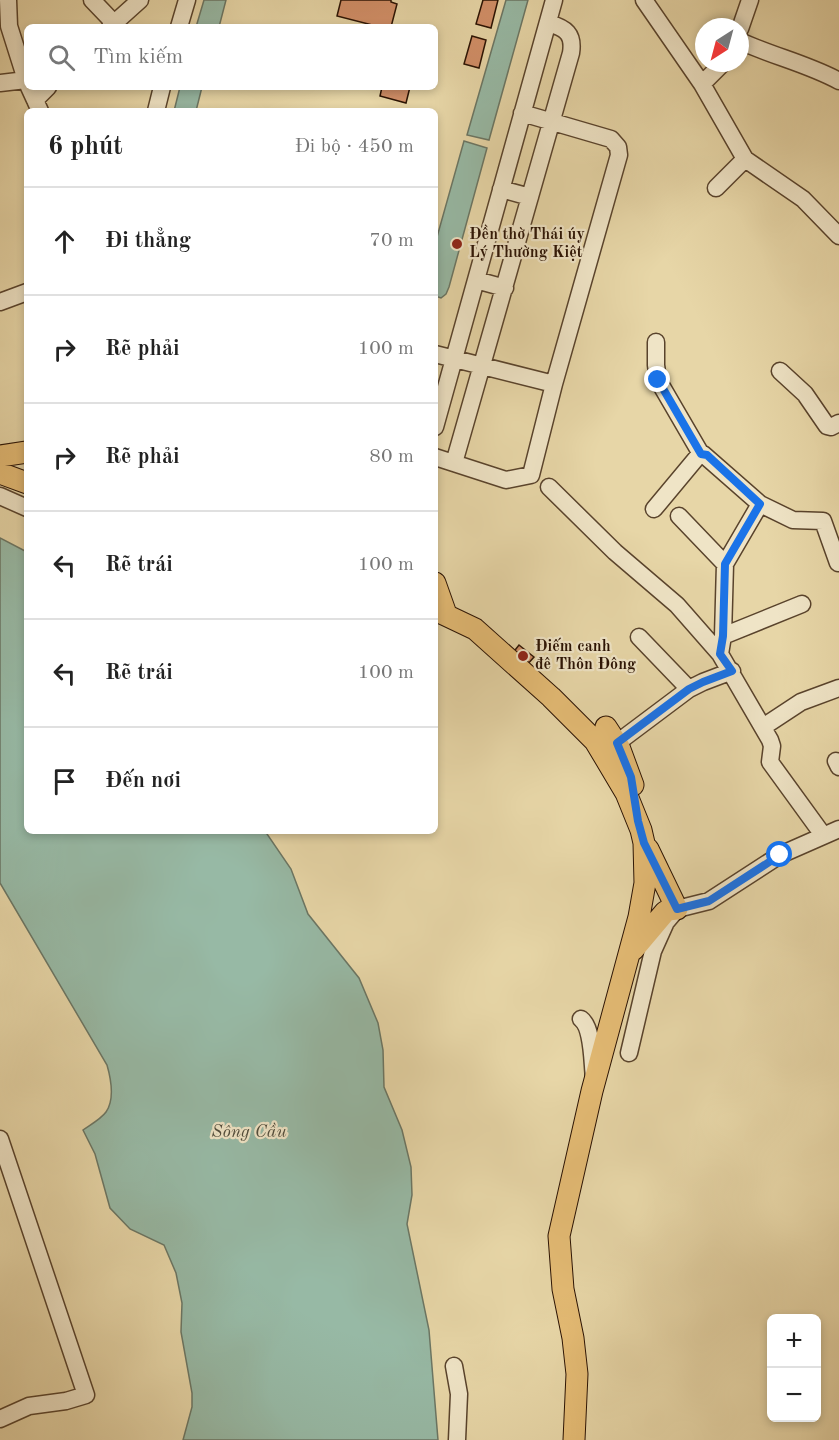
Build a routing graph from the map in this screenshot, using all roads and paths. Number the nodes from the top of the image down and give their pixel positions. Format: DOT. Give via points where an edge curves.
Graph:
graph roads {
  1 [pos="8,0"];
  2 [pos="92,0"];
  3 [pos="140,0"];
  4 [pos="187,0"];
  5 [pos="554,0"];
  6 [pos="645,0"];
  7 [pos="750,0"];
  8 [pos="744,18"];
  9 [pos="548,23"];
  10 [pos="111,24"];
  11 [pos="113,24"];
  12 [pos="180,24"];
  13 [pos="749,45"];
  14 [pos="24,71"];
  15 [pos="714,72"];
  16 [pos="839,81"];
  17 [pos="0,83"];
  18 [pos="702,84"];
  19 [pos="24,90"];
  20 [pos="161,90"];
  21 [pos="157,108"];
  22 [pos="522,113"];
  23 [pos="551,122"];
  24 [pos="745,159"];
  25 [pos="716,188"];
  26 [pos="501,189"];
  27 [pos="530,196"];
  28 [pos="839,236"];
  29 [pos="476,280"];
  30 [pos="505,288"];
  31 [pos="24,293"];
  32 [pos="0,302"];
  33 [pos="656,342"];
  34 [pos="438,355"];
  35 [pos="454,359"];
  36 [pos="483,366"];
  37 [pos="780,371"];
  38 [pos="554,384"];
  39 [pos="438,416"];
  40 [pos="839,423"];
  41 [pos="24,452"];
  42 [pos="701,454"];
  43 [pos="0,456"];
  44 [pos="438,458"];
  45 [pos="454,463"];
  46 [pos="0,473"];
  47 [pos="24,482"];
  48 [pos="549,487"];
  49 [pos="0,496"];
  50 [pos="760,504"];
  51 [pos="24,507"];
  52 [pos="654,509"];
  53 [pos="679,516"];
  54 [pos="833,531"];
  55 [pos="838,563"];
  56 [pos="725,564"];
  57 [pos="802,604"];
  58 [pos="440,612"];
  59 [pos="723,636"];
  60 [pos="639,637"];
  61 [pos="720,654"];
  62 [pos="732,671"];
  63 [pos="839,688"];
  64 [pos="689,689"];
  65 [pos="763,727"];
  66 [pos="611,735"];
  67 [pos="638,821"];
  68 [pos="831,832"];
  69 [pos="644,843"];
  70 [pos="677,909"];
  71 [pos="625,950"];
  72 [pos="580,1019"];
  73 [pos="629,1053"];
  74 [pos="595,1081"];
  75 [pos="0,1139"];
  76 [pos="454,1366"];
  77 [pos="0,1419"];
  78 [pos="457,1440"];
  79 [pos="574,1440"];
  1 -- 14 [label="street" via="9,26"];
  2 -- 10 [label="street"];
  3 -- 11 [label="street"];
  4 -- 12 [label="street"];
  5 -- 9 [label="street"];
  6 -- 18 [label="street"];
  7 -- 8 [label="street"];
  9 -- 22 [label="street"];
  9 -- 23 [label="street" via="570,34 572,40"];
  13 -- 16 [label="street"];
  15 -- 18 [label="street"];
  17 -- 19 [label="street"];
  18 -- 24 [label="street"];
  20 -- 21 [label="street"];
  22 -- 23 [label="street"];
  22 -- 26 [label="street"];
  23 -- 27 [label="street"];
  23 -- 38 [label="street" via="611,138 619,155"];
  24 -- 25 [label="street"];
  24 -- 28 [label="street" via="803,199"];
  26 -- 27 [label="street"];
  26 -- 29 [label="street"];
  27 -- 30 [label="street"];
  29 -- 30 [label="street"];
  29 -- 35 [label="street"];
  30 -- 36 [label="street"];
  31 -- 32 [label="street"];
  33 -- 42 [label="street" via="658,380"];
  34 -- 35 [label="street"];
  35 -- 36 [label="street"];
  35 -- 39 [label="street"];
  36 -- 38 [label="street"];
  36 -- 45 [label="street"];
  37 -- 40 [label="street" via="805,394 827,426"];
  38 -- 45 [label="street" via="531,475 506,480"];
  41 -- 43 [label="main road"];
  42 -- 50 [label="street" via="707,455"];
  42 -- 52 [label="street"];
  44 -- 45 [label="street"];
  46 -- 47 [label="main road"];
  48 -- 61 [label="street" via="615,552 677,605"];
  49 -- 51 [label="street"];
  50 -- 54 [label="street" via="793,520 821,520"];
  50 -- 56 [label="street"];
  53 -- 56 [label="street"];
  54 -- 55 [label="street"];
  56 -- 59 [label="street"];
  57 -- 59 [label="street"];
  58 -- 67 [label="main road" via="475,629 494,644 595,741"];
  59 -- 61 [label="street"];
  60 -- 64 [label="street"];
  61 -- 62 [label="street"];
  62 -- 64 [label="street"];
  62 -- 65 [label="street"];
  63 -- 65 [label="street" via="801,702"];
  64 -- 66 [label="street"];
  65 -- 68 [label="street" via="772,746 770,762"];
  66 -- 67 [label="main road" via="631,777"];
  67 -- 69 [label="main road"];
  68 -- 70 [label="street" via="780,855 709,901"];
  69 -- 70 [label="main road"];
  69 -- 71 [label="main road" via="645,883 639,917"];
  70 -- 71 [label="main road" via="665,912"];
  70 -- 73 [label="street" via="666,922 653,951"];
  71 -- 74 [label="main road"];
  72 -- 74 [label="street" via="589,1032"];
  74 -- 79 [label="main road" via="559,1236 577,1374"];
  75 -- 77 [label="street" via="86,1395 29,1406"];
  76 -- 78 [label="street" via="459,1394"];
}
